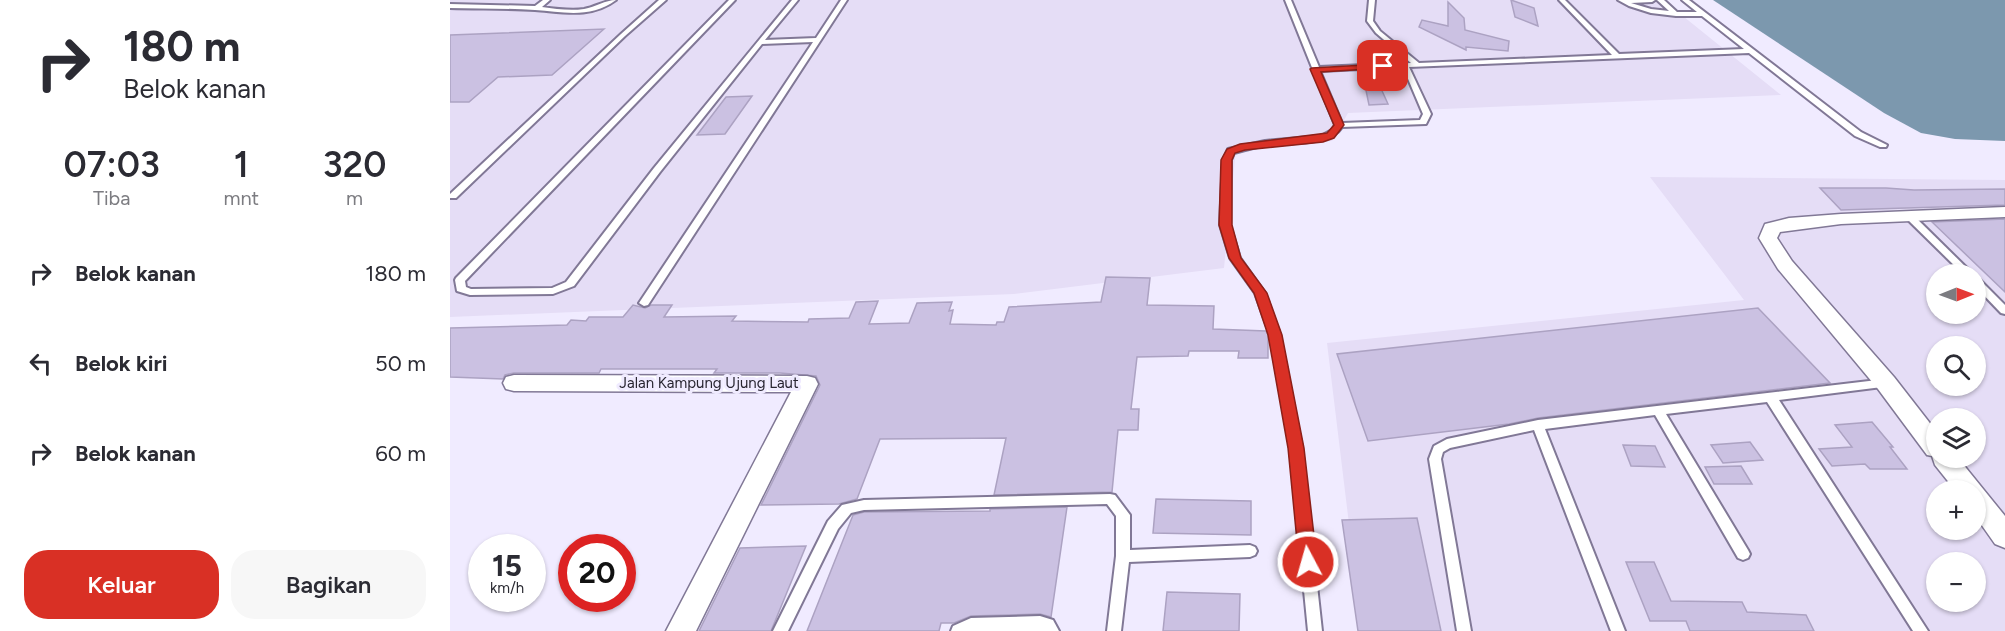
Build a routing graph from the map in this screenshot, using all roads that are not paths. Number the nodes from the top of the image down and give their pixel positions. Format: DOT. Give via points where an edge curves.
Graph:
graph roads {
  1 [pos="547,0"];
  2 [pos="613,0"];
  3 [pos="663,0"];
  4 [pos="732,0"];
  5 [pos="795,0"];
  6 [pos="844,0"];
  7 [pos="1288,0"];
  8 [pos="1372,0"];
  9 [pos="1562,0"];
  10 [pos="1652,0"];
  11 [pos="1659,0"];
  12 [pos="1684,0"];
  13 [pos="1622,1"];
  14 [pos="450,6"];
  15 [pos="536,8"];
  16 [pos="1676,14"];
  17 [pos="1703,14"];
  18 [pos="818,40"];
  19 [pos="760,42"];
  20 [pos="1749,51"];
  21 [pos="1617,56"];
  22 [pos="1405,65"];
  23 [pos="1418,65"];
  24 [pos="1315,69"];
  25 [pos="1339,125"];
  26 [pos="1883,145"];
  27 [pos="453,196"];
  28 [pos="2005,212"];
  29 [pos="1909,216"];
  30 [pos="1958,264"];
  31 [pos="1986,292"];
  32 [pos="644,303"];
  33 [pos="2005,311"];
  34 [pos="514,382"];
  35 [pos="1886,383"];
  36 [pos="1771,398"];
  37 [pos="1659,412"];
  38 [pos="1538,425"];
  39 [pos="1926,435"];
  40 [pos="1952,468"];
  41 [pos="1962,480"];
  42 [pos="1986,511"];
  43 [pos="2005,536"];
  44 [pos="1250,551"];
  45 [pos="1743,554"];
  46 [pos="1123,556"];
  47 [pos="681,631"];
  48 [pos="780,631"];
  49 [pos="957,631"];
  50 [pos="1052,631"];
  51 [pos="1114,631"];
  52 [pos="1315,631"];
  53 [pos="1464,631"];
  54 [pos="1618,631"];
  55 [pos="1921,631"];
  1 -- 15 [label="lane"];
  2 -- 15 [label="lane" via="581,13"];
  3 -- 27 [label="lane"];
  4 -- 19 [label="lane" via="460,280 461,289 553,291 570,284"];
  5 -- 19 [label="lane"];
  6 -- 18 [label="lane"];
  7 -- 24 [label="lane"];
  8 -- 23 [label="lane" via="1370,21 1378,33"];
  9 -- 21 [label="lane"];
  10 -- 13 [label="lane"];
  11 -- 16 [label="lane"];
  12 -- 17 [label="lane"];
  13 -- 16 [label="lane" via="1638,9"];
  14 -- 15 [label="lane"];
  16 -- 17 [label="lane"];
  17 -- 20 [label="lane"];
  18 -- 19 [label="lane"];
  18 -- 32 [label="lane"];
  20 -- 21 [label="lane"];
  20 -- 26 [label="lane" via="1858,134"];
  21 -- 23 [label="lane"];
  22 -- 23 [label="lane"];
  22 -- 24 [label="lane"];
  22 -- 25 [label="lane" via="1427,114 1423,122"];
  24 -- 25 [label="lane"];
  25 -- 52 [label="lane" via="1323,138 1244,147 1231,151 1227,160 1226,225 1235,258 1264,303 1275,335 1288,403"];
  28 -- 29 [label="street"];
  29 -- 30 [label="lane"];
  29 -- 35 [label="street" via="1789,224 1772,228 1768,238 1785,265"];
  31 -- 33 [label="lane"];
  34 -- 47 [label="street, Jalan Kampung Ujung Laut" via="807,384"];
  35 -- 36 [label="lane"];
  35 -- 39 [label="street"];
  36 -- 37 [label="lane"];
  36 -- 55 [label="lane"];
  37 -- 38 [label="lane"];
  37 -- 45 [label="lane"];
  38 -- 53 [label="lane" via="1447,444 1438,449 1434,459"];
  38 -- 54 [label="lane"];
  40 -- 41 [label="street"];
  42 -- 43 [label="street"];
  44 -- 46 [label="lane"];
  46 -- 48 [label="lane" via="1123,515 1110,499 864,505 847,509 833,525"];
  46 -- 51 [label="lane"];
  49 -- 50 [label="lane" via="971,625 1040,623"];
}
